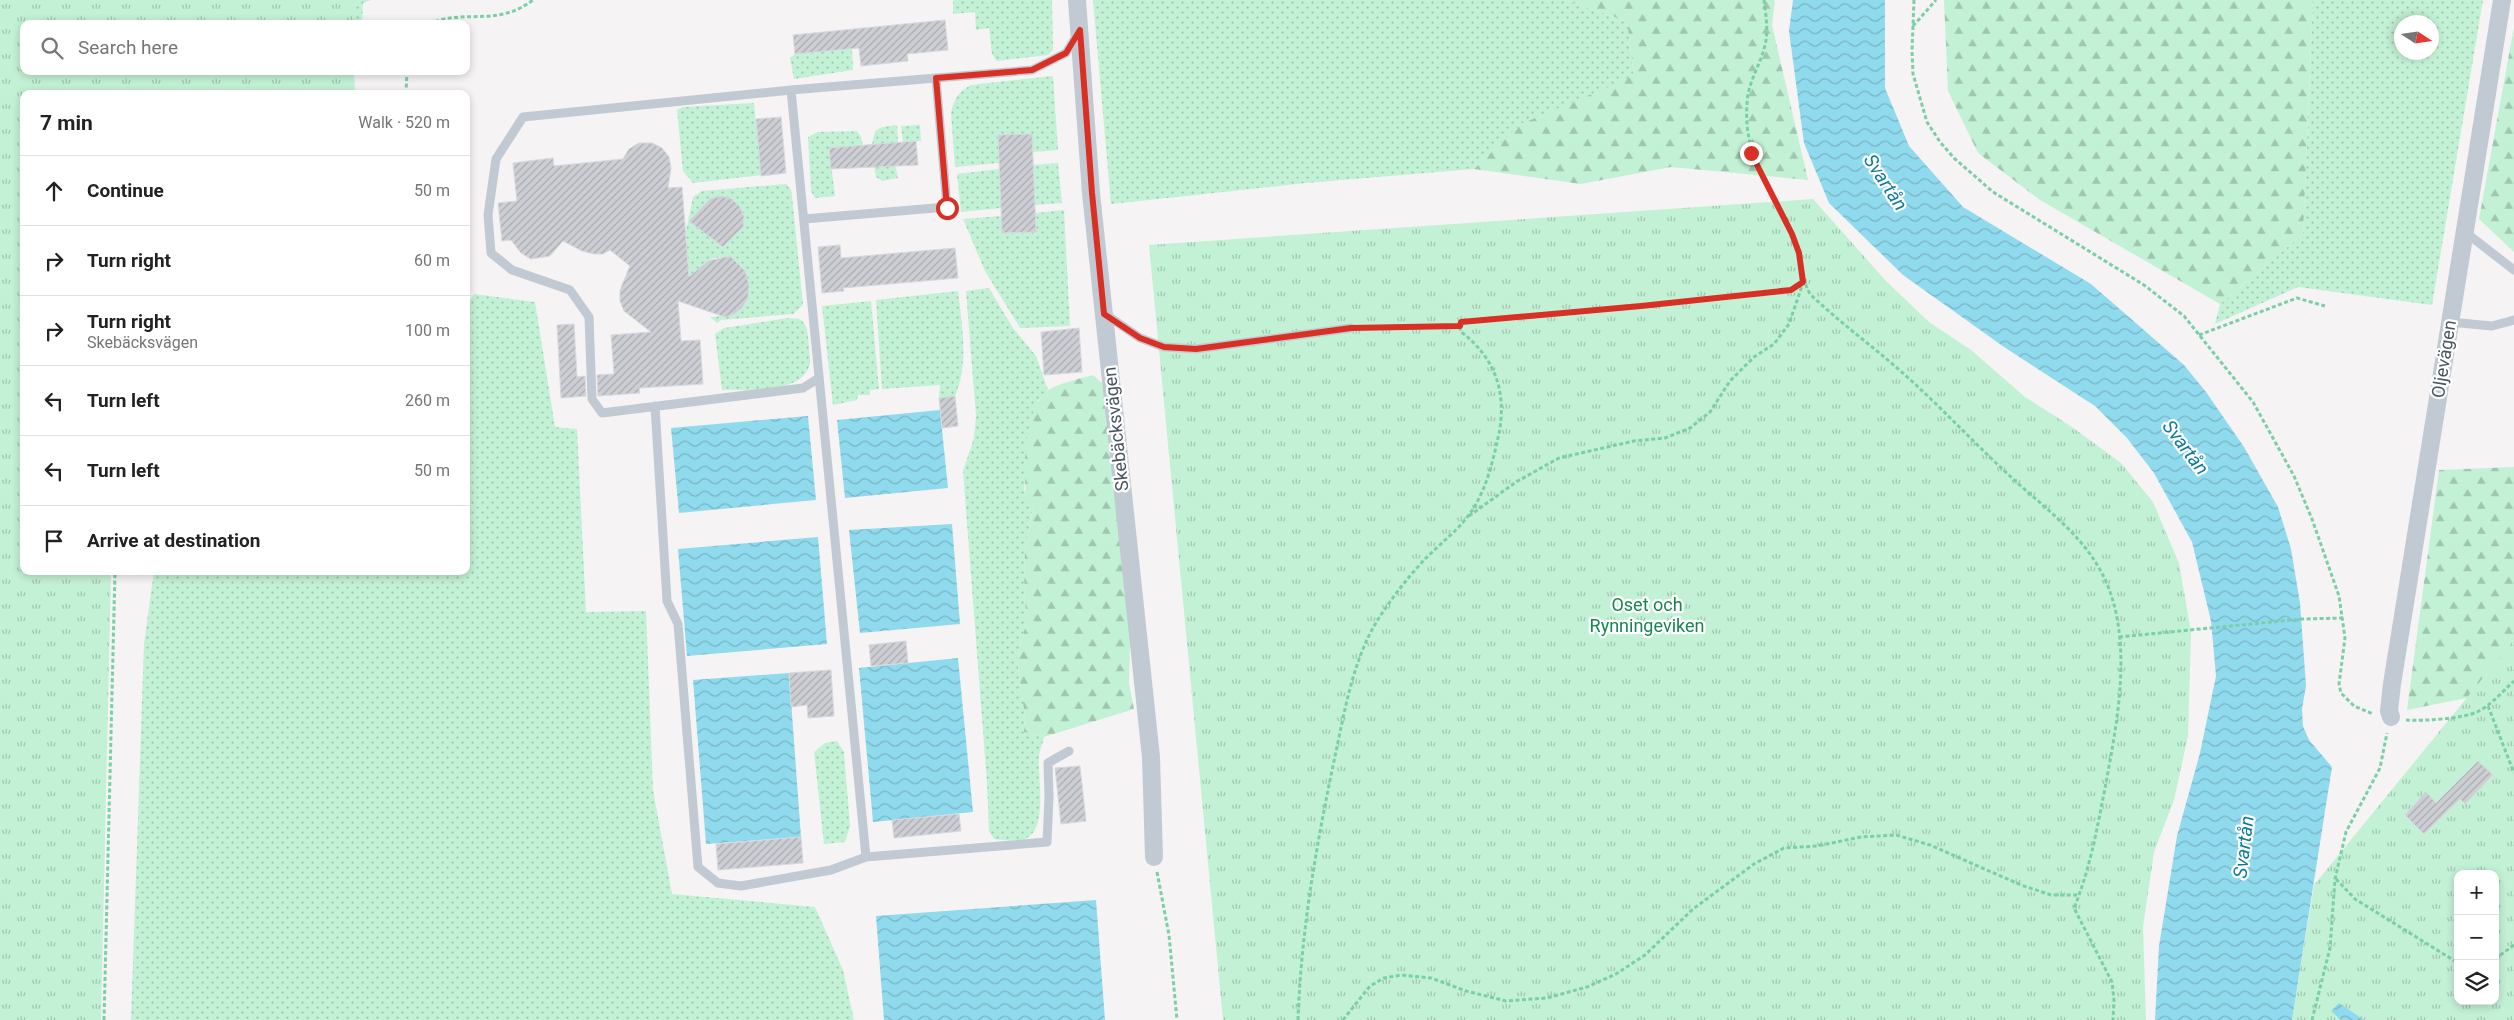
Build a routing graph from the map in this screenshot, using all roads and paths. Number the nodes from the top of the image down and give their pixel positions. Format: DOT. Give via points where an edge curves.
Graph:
graph roads {
  1 [pos="533,0"];
  2 [pos="1077,0"];
  3 [pos="1764,0"];
  4 [pos="1914,0"];
  5 [pos="1936,0"];
  6 [pos="2502,0"];
  7 [pos="444,20"];
  8 [pos="1912,27"];
  9 [pos="1080,30"];
  10 [pos="407,75"];
  11 [pos="936,78"];
  12 [pos="406,90"];
  13 [pos="791,90"];
  14 [pos="804,219"];
  15 [pos="2464,231"];
  16 [pos="2514,270"];
  17 [pos="1803,282"];
  18 [pos="2325,306"];
  19 [pos="1104,314"];
  20 [pos="2514,320"];
  21 [pos="2450,322"];
  22 [pos="1460,326"];
  23 [pos="1351,328"];
  24 [pos="2199,335"];
  25 [pos="819,378"];
  26 [pos="655,406"];
  27 [pos="1465,519"];
  28 [pos="115,575"];
  29 [pos="2343,618"];
  30 [pos="2119,637"];
  31 [pos="2514,681"];
  32 [pos="2488,706"];
  33 [pos="2391,717"];
  34 [pos="1069,751"];
  35 [pos="2514,773"];
  36 [pos="866,857"];
  37 [pos="1154,857"];
  38 [pos="2336,879"];
  39 [pos="2079,895"];
  40 [pos="2514,945"];
  41 [pos="2509,949"];
  42 [pos="2514,950"];
  43 [pos="2499,957"];
  44 [pos="2454,961"];
  45 [pos="104,1020"];
  46 [pos="1177,1020"];
  47 [pos="1298,1020"];
  48 [pos="1343,1020"];
  49 [pos="2113,1020"];
  50 [pos="2312,1020"];
  1 -- 7 [label="path" via="502,16"];
  2 -- 9 [label="street, Skebäcksvägen"];
  3 -- 17 [label="path" via="1767,32 1748,90 1747,126 1751,153 1799,253"];
  4 -- 8 [label="path"];
  5 -- 8 [label="path"];
  6 -- 15 [label="street, Oljevägen"];
  8 -- 24 [label="path" via="1914,74 1920,102 1927,122 1954,158 1993,192 2144,285 2184,316"];
  9 -- 11 [label="lane" via="1066,53 1032,70"];
  9 -- 19 [label="street, Skebäcksvägen"];
  10 -- 12 [label="path"];
  11 -- 13 [label="lane"];
  11 -- 14 [label="lane" via="947,208"];
  13 -- 14 [label="lane"];
  13 -- 26 [label="lane" via="523,117 496,159 488,214 491,253 512,270 570,290 589,317 592,399 602,413"];
  14 -- 25 [label="lane"];
  15 -- 16 [label="lane"];
  15 -- 21 [label="street, Oljevägen"];
  17 -- 22 [label="path" via="1791,290 1461,322"];
  17 -- 27 [label="path" via="1789,324 1774,344 1754,357 1730,381 1710,412 1690,428 1664,438 1616,444 1560,458 1516,482"];
  17 -- 30 [label="path" via="1827,311 1907,376 2083,544 2104,578"];
  18 -- 24 [label="path" via="2297,298"];
  19 -- 23 [label="lane" via="1140,338 1164,347 1188,349"];
  19 -- 37 [label="street, Skebäcksvägen" via="1151,757"];
  20 -- 21 [label="lane" via="2492,326"];
  21 -- 33 [label="street, Oljevägen" via="2392,684"];
  22 -- 23 [label="path"];
  22 -- 27 [label="path" via="1460,331 1480,349 1490,364 1502,392 1499,436 1490,469 1480,495"];
  24 -- 29 [label="path" via="2253,402 2294,476 2339,596"];
  25 -- 26 [label="lane" via="803,388"];
  25 -- 36 [label="lane"];
  26 -- 36 [label="lane" via="667,601 678,624 698,867 718,883 742,886 831,870"];
  27 -- 47 [label="path" via="1408,579 1377,620 1360,659 1345,708 1315,853 1300,975"];
  28 -- 45 [label="path"];
  29 -- 30 [label="path"];
  29 -- 33 [label="path" via="2345,638 2339,684 2341,693 2364,712"];
  30 -- 39 [label="path" via="2121,676 2116,727 2097,831"];
  31 -- 32 [label="path"];
  32 -- 33 [label="path" via="2477,713 2429,720"];
  32 -- 35 [label="path"];
  33 -- 38 [label="path" via="2380,768 2346,832"];
  34 -- 36 [label="lane" via="1048,763 1047,842"];
  37 -- 46 [label="path" via="1168,935"];
  38 -- 44 [label="path" via="2354,899"];
  38 -- 50 [label="path" via="2330,948"];
  39 -- 48 [label="path" via="2050,894 2028,887 1930,845 1896,835 1784,848 1754,864 1693,909 1645,955 1616,974 1586,987 1547,998 1506,1001 1431,978 1401,975 1384,978 1370,986"];
  39 -- 49 [label="path" via="2074,908 2112,982"];
  40 -- 41 [label="path"];
  41 -- 42 [label="path"];
  41 -- 43 [label="path"];
}
